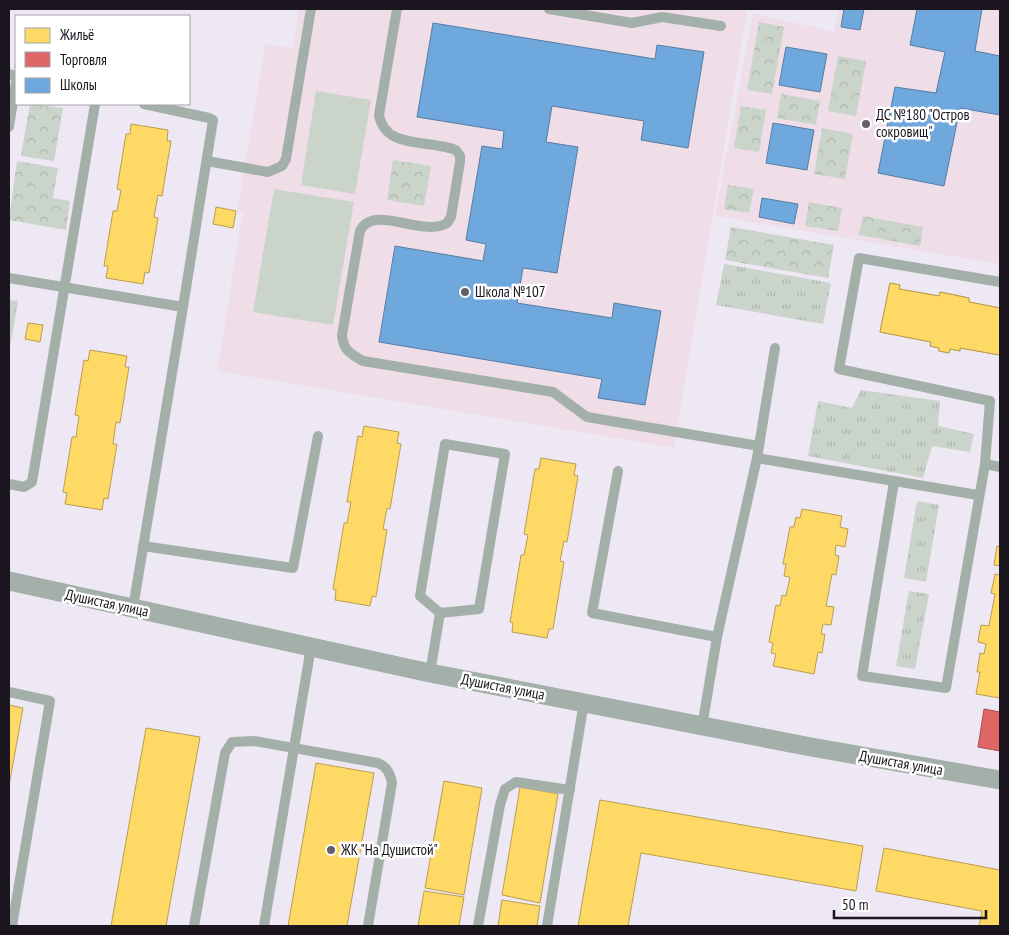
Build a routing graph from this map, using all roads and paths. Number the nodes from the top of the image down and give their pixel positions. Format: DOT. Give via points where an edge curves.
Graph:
graph roads {
  1 [pos="311,9"];
  2 [pos="397,9"];
  3 [pos="549,9"];
  4 [pos="721,26"];
  5 [pos="15,88"];
  6 [pos="95,105"];
  7 [pos="148,105"];
  8 [pos="9,127"];
  9 [pos="207,161"];
  10 [pos="9,278"];
  11 [pos="1000,282"];
  12 [pos="64,287"];
  13 [pos="183,307"];
  14 [pos="775,348"];
  15 [pos="318,436"];
  16 [pos="759,446"];
  17 [pos="757,458"];
  18 [pos="984,464"];
  19 [pos="1000,467"];
  20 [pos="618,471"];
  21 [pos="894,482"];
  22 [pos="9,484"];
  23 [pos="978,495"];
  24 [pos="143,546"];
  25 [pos="9,581"];
  26 [pos="133,608"];
  27 [pos="440,613"];
  28 [pos="717,637"];
  29 [pos="312,647"];
  30 [pos="430,673"];
  31 [pos="9,692"];
  32 [pos="584,702"];
  33 [pos="702,727"];
  34 [pos="295,748"];
  35 [pos="1000,780"];
  36 [pos="570,790"];
  37 [pos="12,926"];
  38 [pos="194,926"];
  39 [pos="264,926"];
  40 [pos="368,926"];
  41 [pos="478,926"];
  42 [pos="548,926"];
  1 -- 9 [label="lane" via="286,159 282,166 268,172"];
  2 -- 16 [label="lane" via="379,115 381,125 388,134 400,139 456,150 460,162 451,217 447,223 434,228 378,219 368,220 363,225 342,335 343,345 350,354 363,361 553,392 587,417"];
  3 -- 4 [label="lane" via="632,22 662,17"];
  5 -- 8 [label="lane"];
  6 -- 12 [label="lane"];
  7 -- 9 [label="lane" via="213,120"];
  9 -- 13 [label="lane"];
  10 -- 12 [label="lane"];
  11 -- 18 [label="lane" via="859,258 839,369 990,401"];
  12 -- 13 [label="lane"];
  12 -- 22 [label="lane" via="32,482 24,487"];
  13 -- 24 [label="lane"];
  14 -- 16 [label="lane"];
  15 -- 24 [label="lane" via="293,568"];
  16 -- 17 [label="lane"];
  17 -- 21 [label="lane"];
  17 -- 28 [label="lane"];
  18 -- 19 [label="lane"];
  18 -- 23 [label="lane"];
  20 -- 28 [label="lane" via="592,613"];
  21 -- 23 [label="lane"];
  21 -- 23 [label="lane" via="862,676 919,686 946,688"];
  24 -- 26 [label="lane"];
  25 -- 26 [label="street, Душистая улица"];
  26 -- 29 [label="street, Душистая улица"];
  27 -- 27 [label="lane" via="420,596 444,444 505,454 479,609"];
  27 -- 30 [label="lane"];
  28 -- 33 [label="lane"];
  29 -- 30 [label="street, Душистая улица"];
  29 -- 34 [label="lane"];
  30 -- 32 [label="street, Душистая улица"];
  31 -- 37 [label="lane" via="50,701"];
  32 -- 33 [label="street, Душистая улица"];
  32 -- 36 [label="lane"];
  33 -- 35 [label="street, Душистая улица"];
  34 -- 38 [label="lane" via="240,741 227,747"];
  34 -- 39 [label="lane"];
  34 -- 40 [label="lane" via="378,763 390,773 392,783"];
  36 -- 41 [label="lane" via="516,782 505,789"];
  36 -- 42 [label="lane"];
}
